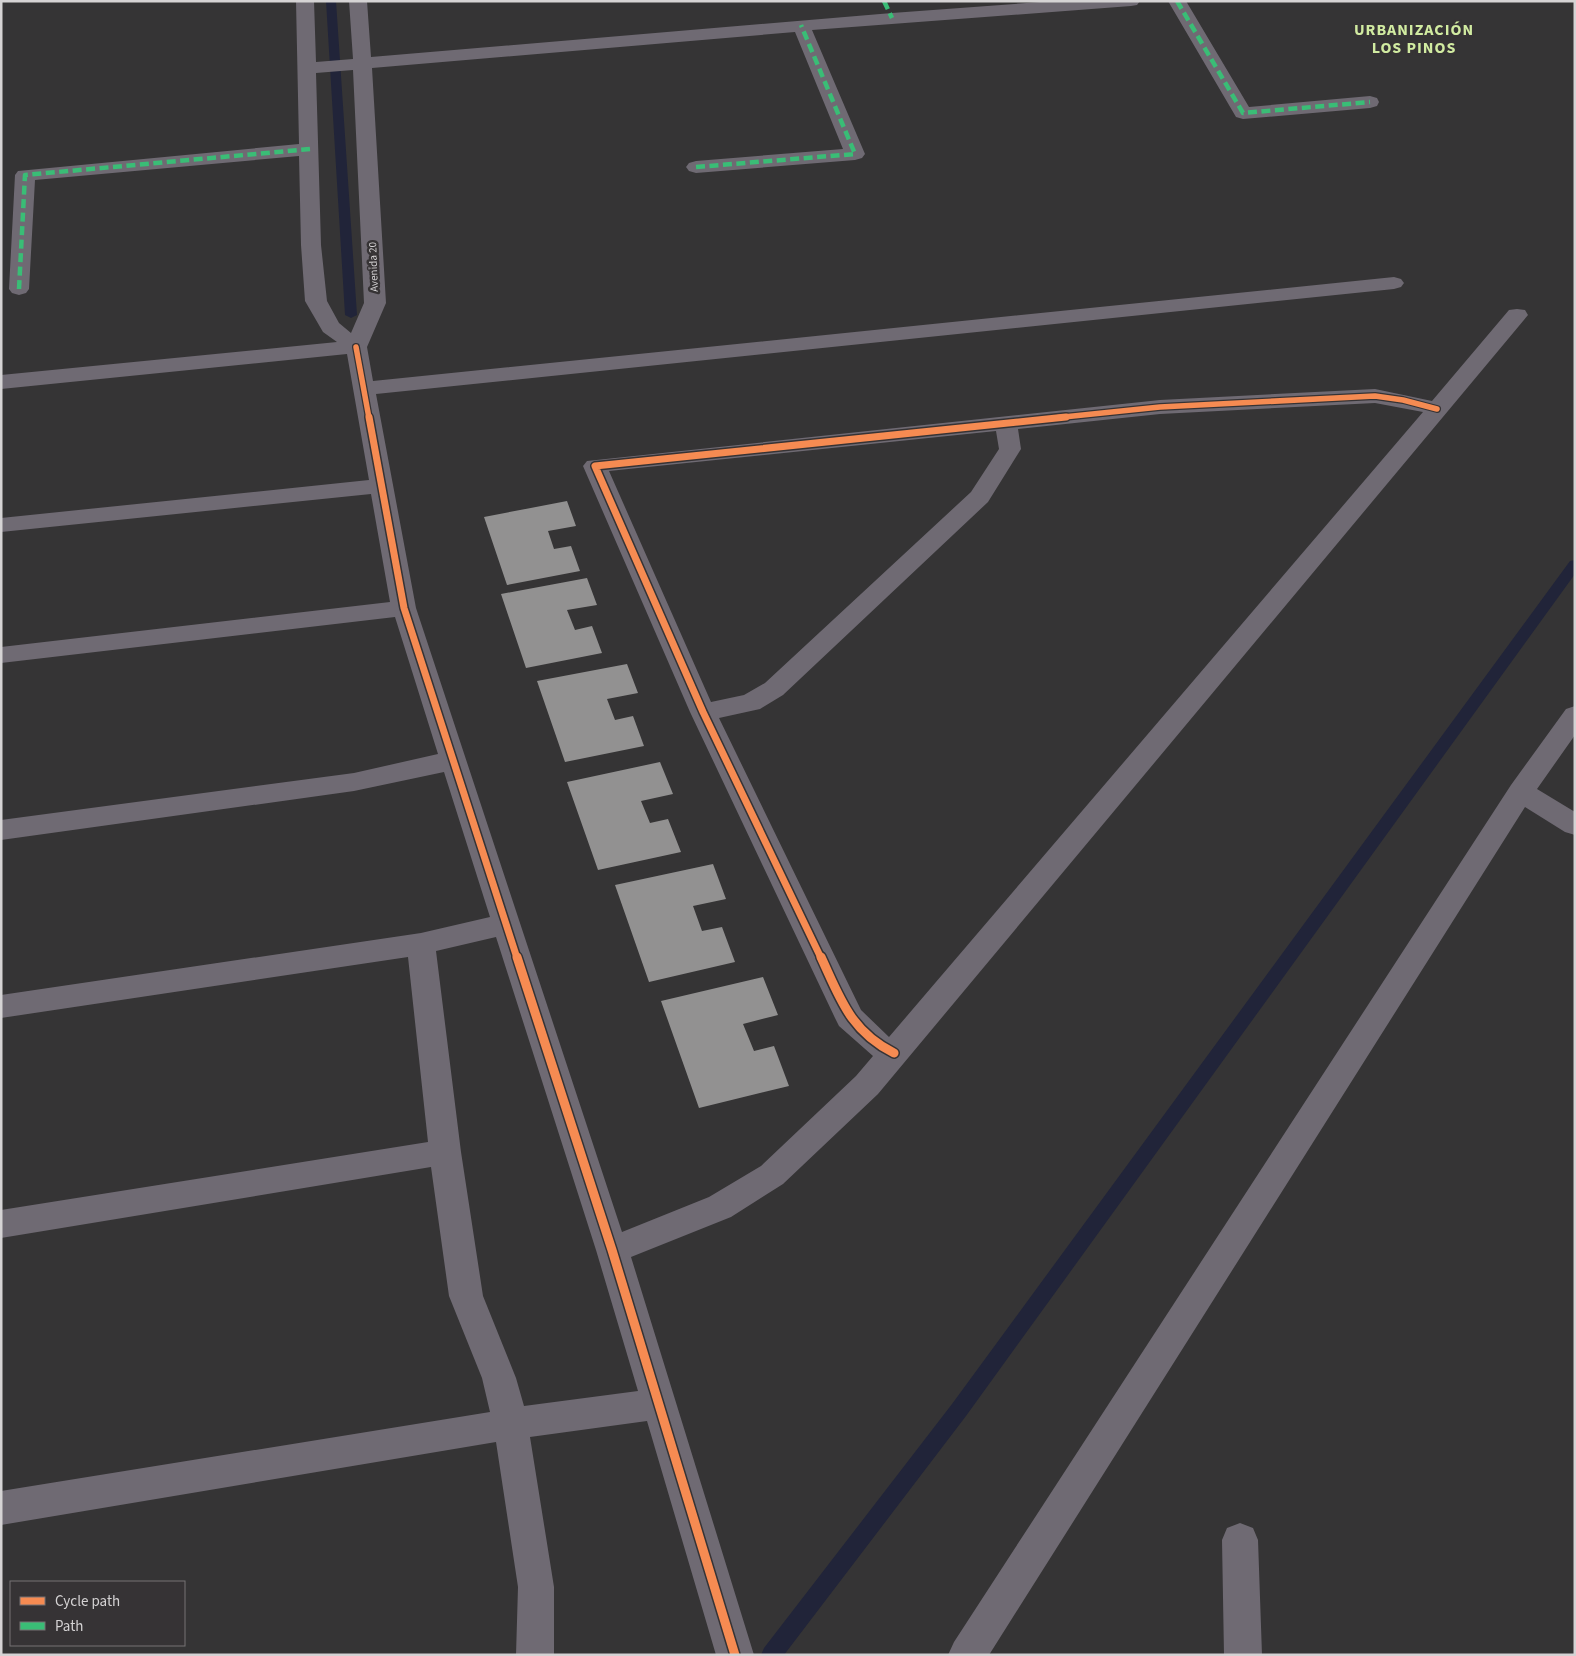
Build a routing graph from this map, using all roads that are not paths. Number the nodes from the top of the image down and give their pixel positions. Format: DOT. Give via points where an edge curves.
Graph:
graph roads {
  1 [pos="305,1"];
  2 [pos="358,1"];
  3 [pos="884,1"];
  4 [pos="1131,1"];
  5 [pos="1177,1"];
  6 [pos="892,18"];
  7 [pos="801,25"];
  8 [pos="362,63"];
  9 [pos="308,68"];
  10 [pos="1370,102"];
  11 [pos="310,149"];
  12 [pos="696,167"];
  13 [pos="1394,283"];
  14 [pos="19,289"];
  15 [pos="1517,315"];
  16 [pos="356,348"];
  17 [pos="1,382"];
  18 [pos="363,390"];
  19 [pos="1437,409"];
  20 [pos="1004,423"];
  21 [pos="381,486"];
  22 [pos="1,525"];
  23 [pos="404,608"];
  24 [pos="1,655"];
  25 [pos="703,712"];
  26 [pos="1575,715"];
  27 [pos="454,760"];
  28 [pos="1521,792"];
  29 [pos="1575,825"];
  30 [pos="1,830"];
  31 [pos="506,924"];
  32 [pos="420,944"];
  33 [pos="1,1007"];
  34 [pos="894,1053"];
  35 [pos="445,1152"];
  36 [pos="1,1224"];
  37 [pos="612,1250"];
  38 [pos="659,1404"];
  39 [pos="511,1424"];
  40 [pos="1,1508"];
  41 [pos="1240,1540"];
  42 [pos="535,1655"];
  43 [pos="735,1655"];
  44 [pos="967,1655"];
  45 [pos="1243,1655"];
  1 -- 9 [label="street"];
  2 -- 8 [label="street, Avenida 20"];
  3 -- 6 [label="street"];
  4 -- 6 [label="street"];
  5 -- 10 [label="street" via="1243,113"];
  6 -- 7 [label="street"];
  7 -- 8 [label="street"];
  7 -- 12 [label="street" via="855,154"];
  8 -- 9 [label="street"];
  8 -- 16 [label="street, Avenida 20" via="375,303"];
  9 -- 11 [label="street"];
  11 -- 14 [label="street" via="25,175"];
  11 -- 16 [label="street" via="311,246 316,301 331,327"];
  13 -- 18 [label="street"];
  15 -- 19 [label="street"];
  16 -- 17 [label="street"];
  16 -- 18 [label="street"];
  18 -- 21 [label="street"];
  19 -- 20 [label="street" via="1375,396 1160,407"];
  19 -- 34 [label="street"];
  20 -- 25 [label="street" via="1010,449 980,497 774,689 750,703"];
  20 -- 25 [label="street" via="595,466"];
  21 -- 22 [label="street"];
  21 -- 23 [label="street"];
  23 -- 24 [label="street"];
  23 -- 27 [label="street"];
  25 -- 34 [label="street" via="850,1018 878,1045"];
  26 -- 28 [label="street"];
  27 -- 30 [label="street" via="354,782"];
  27 -- 31 [label="street"];
  28 -- 29 [label="street"];
  28 -- 44 [label="street"];
  31 -- 32 [label="street"];
  31 -- 37 [label="street"];
  32 -- 33 [label="street"];
  32 -- 35 [label="street"];
  34 -- 37 [label="street" via="867,1086 772,1175 720,1207"];
  35 -- 36 [label="street"];
  35 -- 39 [label="street" via="466,1296 499,1378"];
  37 -- 38 [label="street"];
  38 -- 39 [label="street"];
  38 -- 43 [label="street"];
  39 -- 40 [label="street"];
  39 -- 42 [label="street" via="536,1587"];
  41 -- 45 [label="street"];
}
